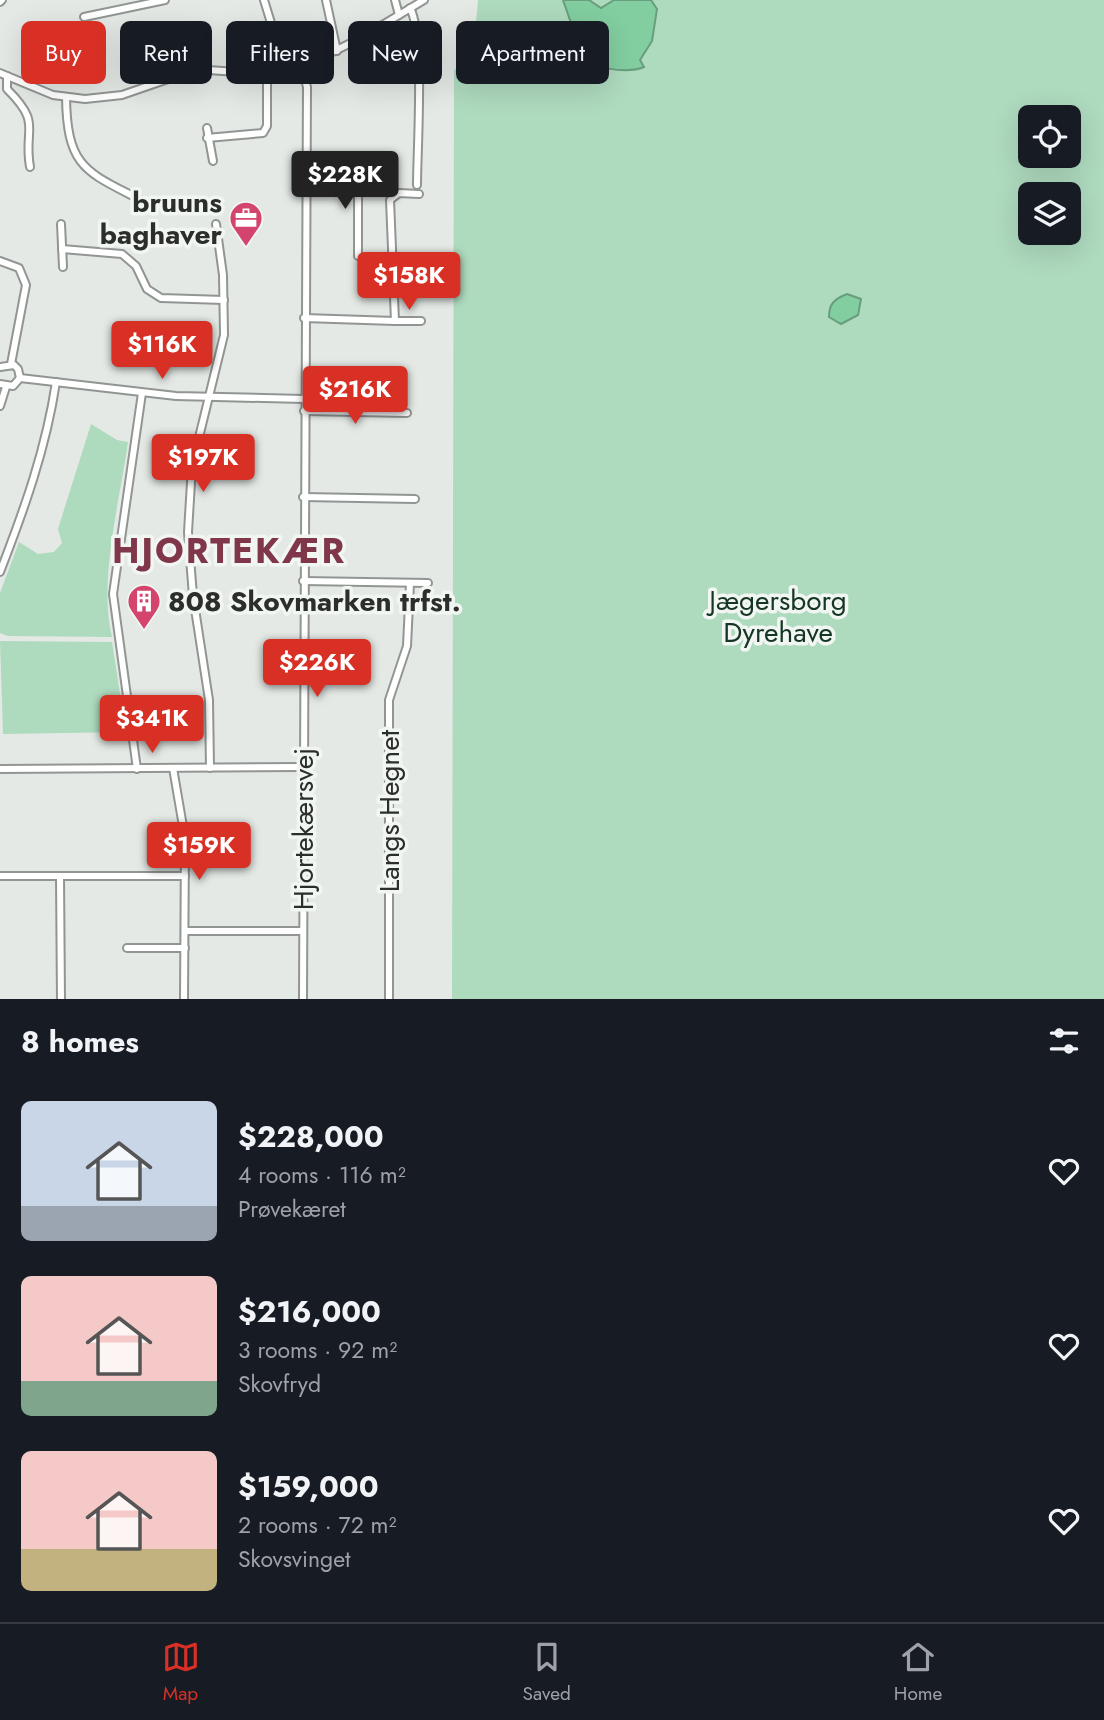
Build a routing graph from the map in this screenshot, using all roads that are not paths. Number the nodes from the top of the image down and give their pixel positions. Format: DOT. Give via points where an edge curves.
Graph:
graph roads {
  1 [pos="166,0"];
  2 [pos="264,0"];
  3 [pos="326,0"];
  4 [pos="395,0"];
  5 [pos="424,0"];
  6 [pos="410,8"];
  7 [pos="399,15"];
  8 [pos="84,17"];
  9 [pos="270,21"];
  10 [pos="337,51"];
  11 [pos="334,52"];
  12 [pos="226,71"];
  13 [pos="3,75"];
  14 [pos="267,84"];
  15 [pos="306,84"];
  16 [pos="66,97"];
  17 [pos="206,128"];
  18 [pos="207,138"];
  19 [pos="355,157"];
  20 [pos="213,161"];
  21 [pos="30,167"];
  22 [pos="417,185"];
  23 [pos="305,190"];
  24 [pos="355,191"];
  25 [pos="419,194"];
  26 [pos="154,202"];
  27 [pos="61,224"];
  28 [pos="216,224"];
  29 [pos="62,249"];
  30 [pos="358,256"];
  31 [pos="0,261"];
  32 [pos="64,267"];
  33 [pos="224,300"];
  34 [pos="304,318"];
  35 [pos="396,321"];
  36 [pos="421,321"];
  37 [pos="11,364"];
  38 [pos="0,366"];
  39 [pos="20,378"];
  40 [pos="55,382"];
  41 [pos="3,386"];
  42 [pos="142,393"];
  43 [pos="208,397"];
  44 [pos="304,399"];
  45 [pos="0,407"];
  46 [pos="304,411"];
  47 [pos="407,413"];
  48 [pos="303,497"];
  49 [pos="415,499"];
  50 [pos="0,572"];
  51 [pos="303,581"];
  52 [pos="410,583"];
  53 [pos="428,583"];
  54 [pos="303,767"];
  55 [pos="173,768"];
  56 [pos="210,768"];
  57 [pos="0,769"];
  58 [pos="137,769"];
  59 [pos="0,876"];
  60 [pos="60,876"];
  61 [pos="185,876"];
  62 [pos="185,931"];
  63 [pos="303,931"];
  64 [pos="127,948"];
  65 [pos="185,948"];
  66 [pos="61,999"];
  67 [pos="184,999"];
  68 [pos="303,999"];
  69 [pos="389,999"];
  1 -- 8 [label="street"];
  2 -- 9 [label="street"];
  3 -- 10 [label="street"];
  4 -- 7 [label="street"];
  5 -- 6 [label="street"];
  6 -- 7 [label="street"];
  6 -- 22 [label="street" via="415,17 418,68"];
  7 -- 10 [label="street"];
  10 -- 11 [label="street"];
  12 -- 16 [label="street" via="208,70 112,97"];
  13 -- 16 [label="street"];
  13 -- 21 [label="street" via="7,89 30,118"];
  14 -- 18 [label="street" via="263,133"];
  15 -- 23 [label="street, Hjortekærsvej"];
  16 -- 26 [label="street" via="68,133 78,162 148,204"];
  17 -- 18 [label="street"];
  18 -- 20 [label="street"];
  19 -- 24 [label="street"];
  23 -- 24 [label="street"];
  23 -- 34 [label="street, Hjortekærsvej"];
  24 -- 30 [label="street"];
  25 -- 35 [label="street" via="399,193 390,200"];
  27 -- 29 [label="street"];
  28 -- 33 [label="street"];
  29 -- 32 [label="street"];
  29 -- 33 [label="street" via="122,254 136,266 147,289 161,298"];
  31 -- 37 [label="street" via="19,268 26,285"];
  33 -- 43 [label="street" via="222,345"];
  34 -- 35 [label="street"];
  34 -- 44 [label="street, Hjortekærsvej"];
  35 -- 36 [label="street"];
  37 -- 38 [label="street"];
  37 -- 39 [label="street" via="19,369"];
  39 -- 40 [label="street"];
  39 -- 41 [label="street" via="16,384"];
  40 -- 42 [label="street"];
  40 -- 50 [label="street" via="45,442"];
  41 -- 45 [label="street"];
  42 -- 43 [label="street"];
  42 -- 58 [label="street" via="113,582"];
  43 -- 44 [label="street"];
  43 -- 56 [label="street" via="192,466 188,532 208,685"];
  44 -- 46 [label="street, Hjortekærsvej"];
  46 -- 47 [label="street"];
  46 -- 48 [label="street, Hjortekærsvej"];
  48 -- 49 [label="street"];
  48 -- 51 [label="street, Hjortekærsvej"];
  51 -- 52 [label="street"];
  51 -- 54 [label="street, Hjortekærsvej"];
  52 -- 53 [label="street"];
  52 -- 69 [label="street, Langs Hegnet" via="407,646 389,700"];
  54 -- 56 [label="street"];
  54 -- 63 [label="street, Hjortekærsvej"];
  55 -- 56 [label="street"];
  55 -- 58 [label="street"];
  55 -- 61 [label="street" via="185,831"];
  57 -- 58 [label="street"];
  59 -- 60 [label="street"];
  60 -- 61 [label="street"];
  60 -- 66 [label="street"];
  61 -- 62 [label="street"];
  62 -- 63 [label="street"];
  62 -- 65 [label="street"];
  63 -- 68 [label="street, Hjortekærsvej"];
  64 -- 65 [label="street"];
  65 -- 67 [label="street"];
}
